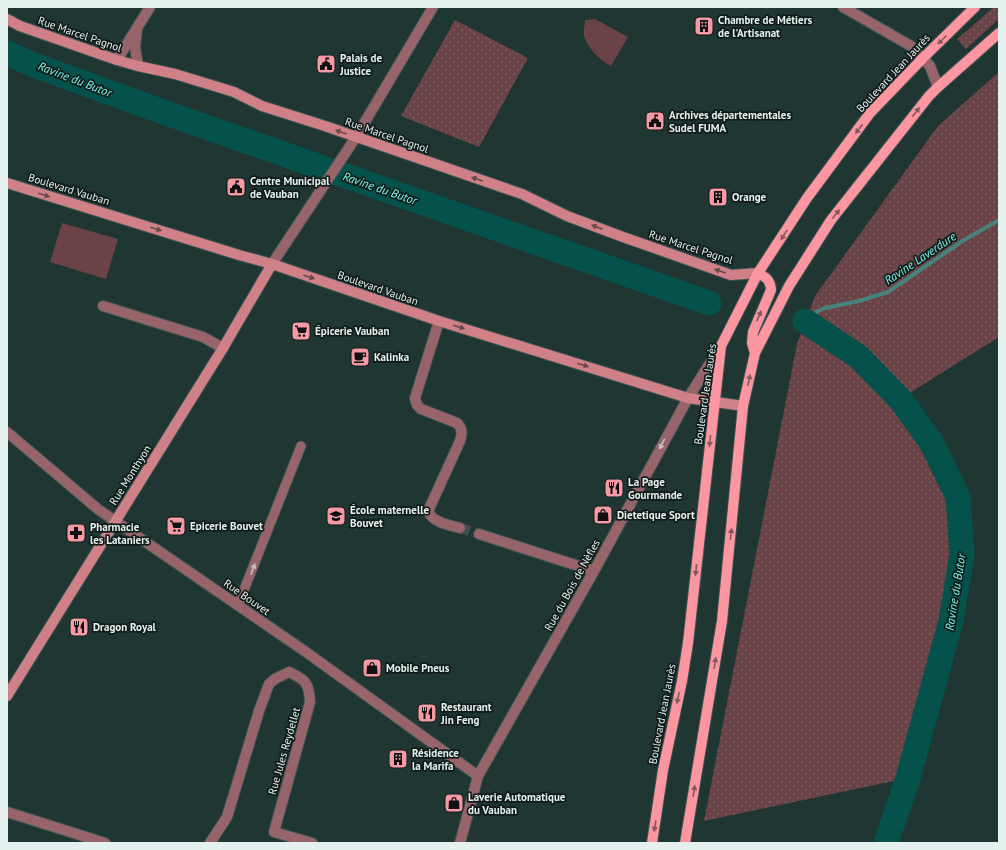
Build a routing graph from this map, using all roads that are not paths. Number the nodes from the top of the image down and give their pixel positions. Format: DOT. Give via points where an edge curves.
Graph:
graph roads {
  1 [pos="150,7"];
  2 [pos="433,7"];
  3 [pos="843,7"];
  4 [pos="976,7"];
  5 [pos="7,19"];
  6 [pos="138,28"];
  7 [pos="999,33"];
  8 [pos="922,58"];
  9 [pos="117,60"];
  10 [pos="138,66"];
  11 [pos="938,87"];
  12 [pos="356,137"];
  13 [pos="7,183"];
  14 [pos="272,264"];
  15 [pos="758,273"];
  16 [pos="103,306"];
  17 [pos="439,321"];
  18 [pos="721,346"];
  19 [pos="223,348"];
  20 [pos="755,353"];
  21 [pos="688,398"];
  22 [pos="714,402"];
  23 [pos="743,406"];
  24 [pos="7,432"];
  25 [pos="301,446"];
  26 [pos="116,521"];
  27 [pos="460,528"];
  28 [pos="479,534"];
  29 [pos="594,571"];
  30 [pos="238,605"];
  31 [pos="7,696"];
  32 [pos="478,776"];
  33 [pos="7,812"];
  34 [pos="105,843"];
  35 [pos="210,843"];
  36 [pos="312,843"];
  37 [pos="460,843"];
  38 [pos="652,843"];
  39 [pos="685,843"];
  1 -- 6 [label="street"];
  2 -- 12 [label="street"];
  3 -- 8 [label="street" via="911,46"];
  4 -- 8 [label="main road, Boulevard Jean Jaurès, one-way"];
  5 -- 9 [label="main road, Rue Marcel Pagnol" via="20,26"];
  6 -- 9 [label="street"];
  6 -- 10 [label="street" via="135,47"];
  7 -- 11 [label="main road"];
  8 -- 11 [label="street" via="930,66"];
  8 -- 15 [label="main road, Boulevard Jean Jaurès, one-way" via="870,113 807,198"];
  9 -- 10 [label="main road, Rue Marcel Pagnol"];
  12 -- 10 [label="main road, Rue Marcel Pagnol, one-way" via="262,106 234,92"];
  20 -- 11 [label="main road, one-way" via="785,294 831,220"];
  12 -- 14 [label="street"];
  15 -- 12 [label="main road, Rue Marcel Pagnol, one-way" via="731,274 567,216 522,194"];
  13 -- 14 [label="main road, Boulevard Vauban, one-way"];
  14 -- 17 [label="main road, Boulevard Vauban, one-way"];
  14 -- 19 [label="main road, Rue Monthyon"];
  15 -- 18 [label="main road, Boulevard Jean Jaurès"];
  20 -- 15 [label="main road, one-way" via="752,343 753,332 771,290 770,283"];
  16 -- 19 [label="street" via="203,338"];
  17 -- 21 [label="main road, Boulevard Vauban, one-way"];
  17 -- 27 [label="street" via="415,398 421,409 457,423 461,427 460,441 429,509 431,517 436,521"];
  18 -- 21 [label="street, Rue du Bois de Nèfles"];
  18 -- 22 [label="main road, Boulevard Jean Jaurès"];
  19 -- 26 [label="main road, Rue Monthyon"];
  23 -- 20 [label="main road, one-way"];
  21 -- 22 [label="main road, Boulevard Vauban"];
  21 -- 29 [label="street, Rue du Bois de Nèfles, one-way"];
  22 -- 23 [label="main road, Boulevard Vauban"];
  22 -- 38 [label="main road, Boulevard Jean Jaurès, one-way" via="688,643 663,770"];
  39 -- 23 [label="main road, one-way" via="722,622"];
  24 -- 26 [label="street, Rue Bouvet" via="99,510"];
  30 -- 25 [label="street, one-way"];
  26 -- 30 [label="street, Rue Bouvet"];
  26 -- 31 [label="main road, Rue Monthyon"];
  28 -- 29 [label="street"];
  29 -- 32 [label="street, Rue du Bois de Nèfles"];
  30 -- 32 [label="street, Rue Bouvet"];
  32 -- 37 [label="street, Rue du Bois de Nèfles"];
  33 -- 34 [label="street"];
  35 -- 36 [label="street, Rue Jules Reydellet" via="226,817 269,684 289,672 302,678 310,690 310,702 274,832"];
}
